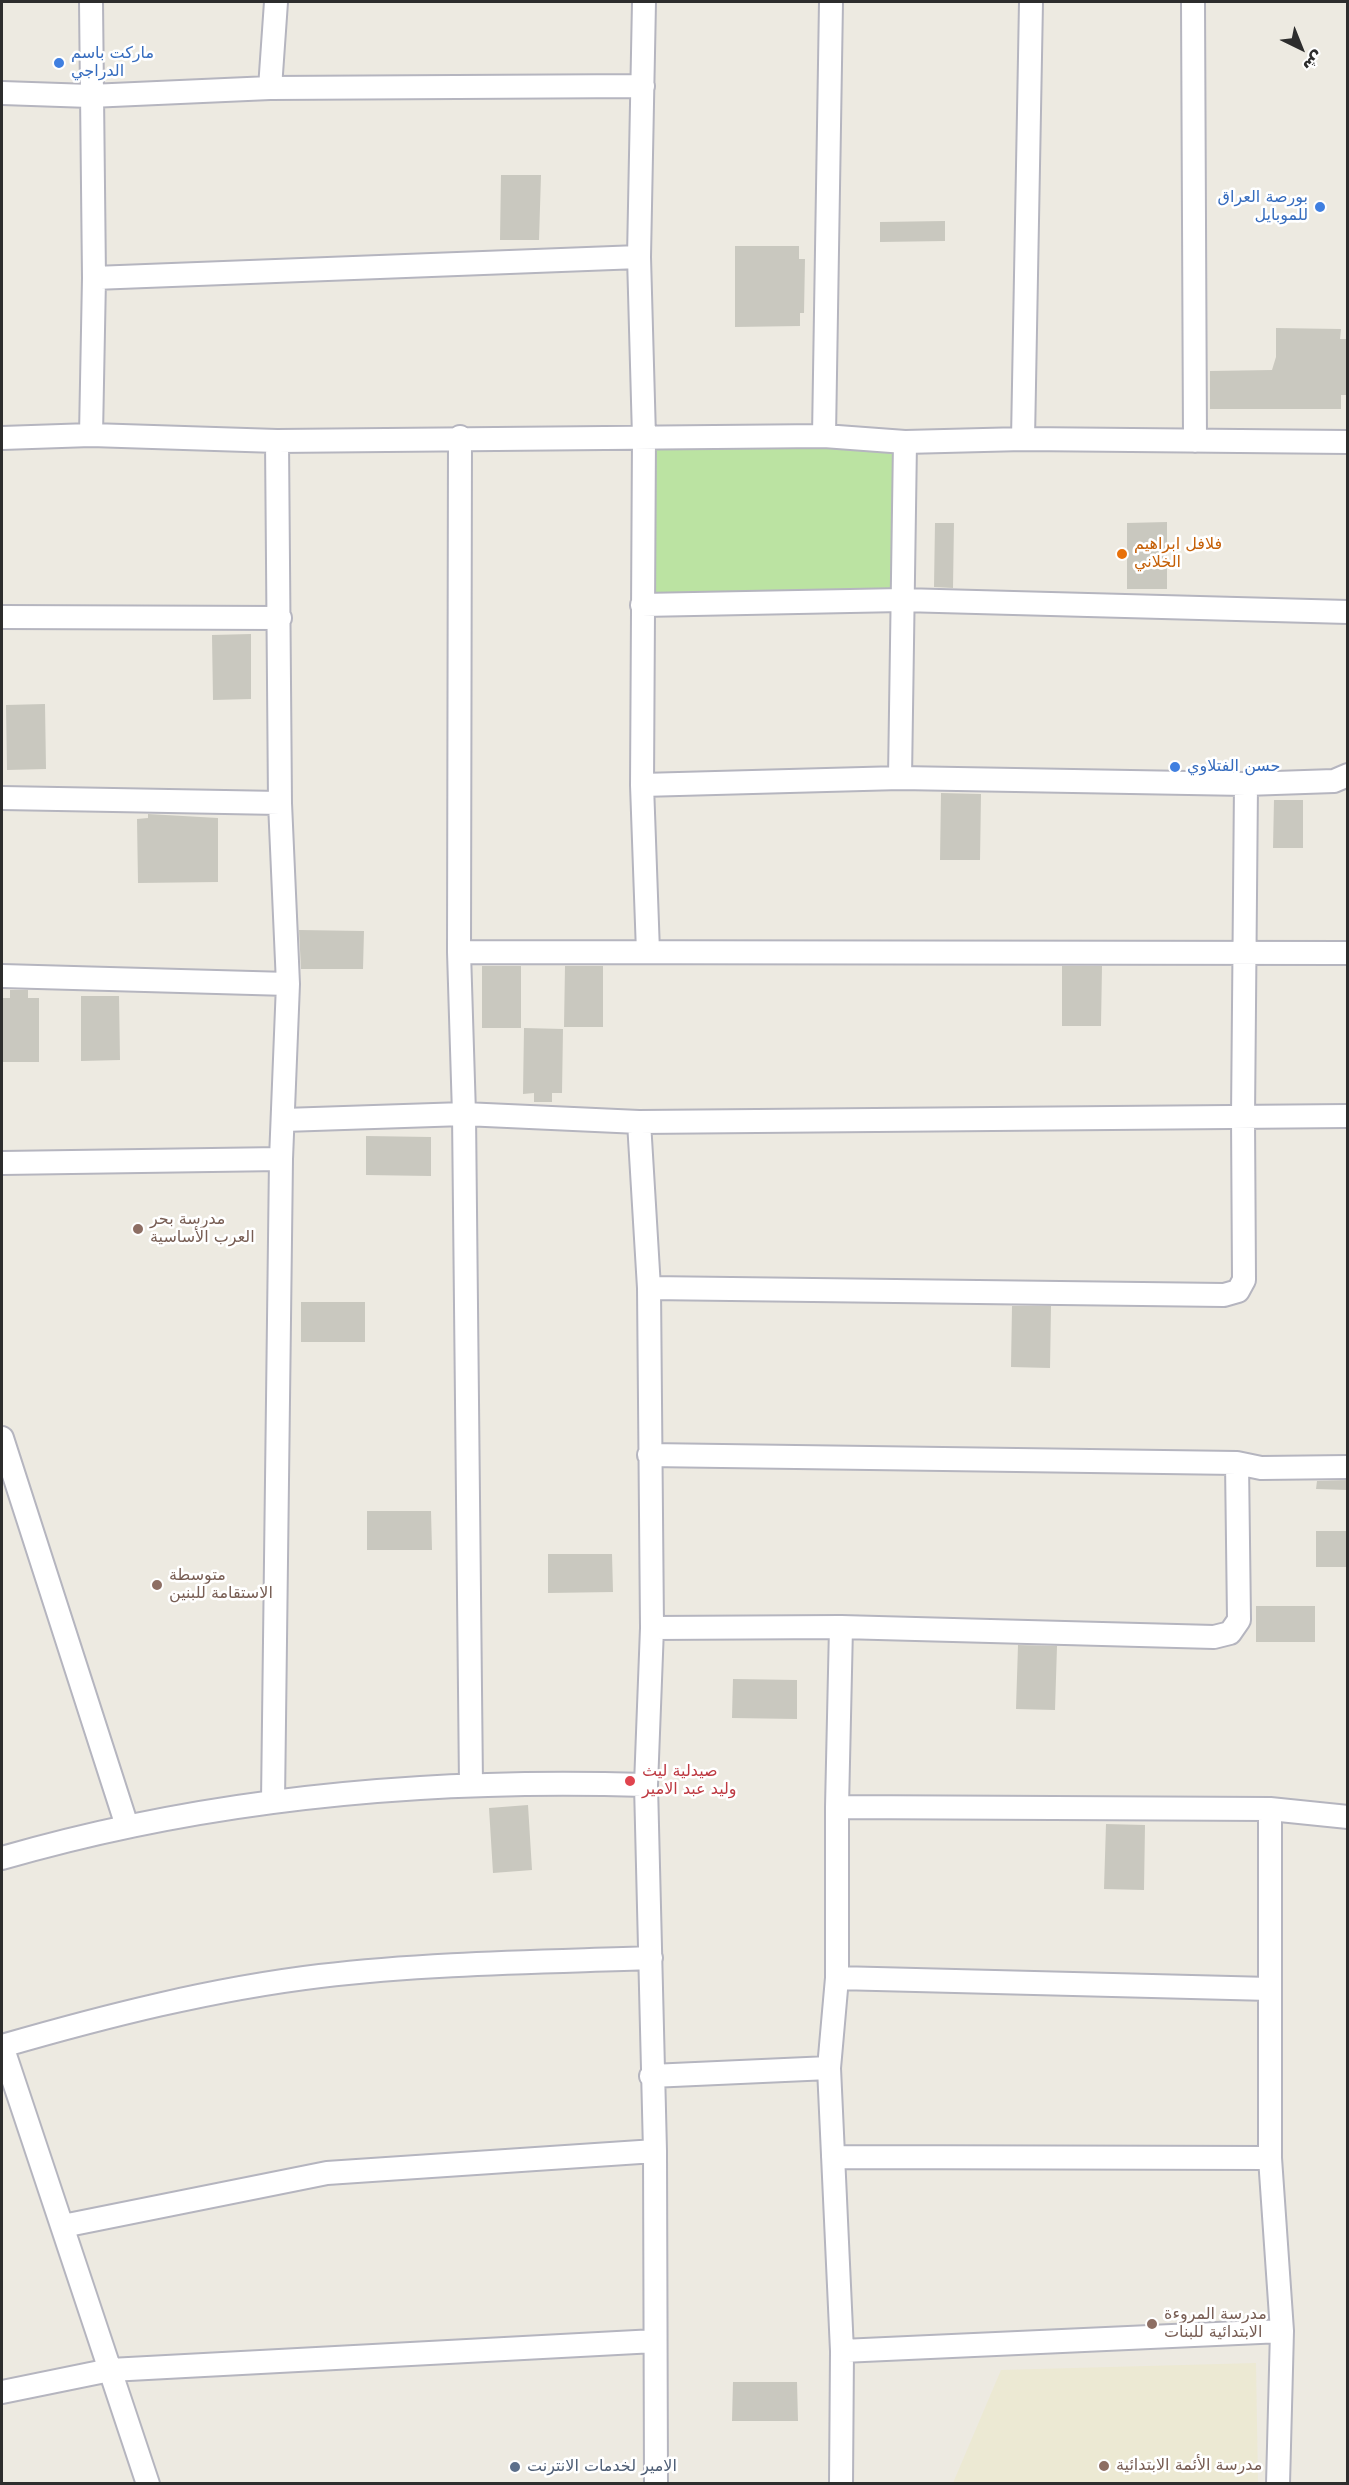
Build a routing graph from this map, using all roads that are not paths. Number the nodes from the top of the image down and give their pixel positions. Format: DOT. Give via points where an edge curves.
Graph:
graph roads {
  1 [pos="90,2"];
  2 [pos="276,2"];
  3 [pos="645,2"];
  4 [pos="831,2"];
  5 [pos="1031,2"];
  6 [pos="1193,2"];
  7 [pos="643,86"];
  8 [pos="270,88"];
  9 [pos="2,93"];
  10 [pos="90,96"];
  11 [pos="639,257"];
  12 [pos="94,278"];
  13 [pos="91,435"];
  14 [pos="824,436"];
  15 [pos="460,437"];
  16 [pos="644,437"];
  17 [pos="2,438"];
  18 [pos="1023,439"];
  19 [pos="277,441"];
  20 [pos="1195,441"];
  21 [pos="904,442"];
  22 [pos="1347,442"];
  23 [pos="902,600"];
  24 [pos="642,605"];
  25 [pos="1347,612"];
  26 [pos="2,617"];
  27 [pos="280,618"];
  28 [pos="1347,775"];
  29 [pos="900,778"];
  30 [pos="1246,784"];
  31 [pos="642,785"];
  32 [pos="2,798"];
  33 [pos="280,803"];
  34 [pos="459,952"];
  35 [pos="648,952"];
  36 [pos="1244,953"];
  37 [pos="1347,953"];
  38 [pos="2,976"];
  39 [pos="288,984"];
  40 [pos="464,1114"];
  41 [pos="1347,1116"];
  42 [pos="1242,1117"];
  43 [pos="284,1120"];
  44 [pos="639,1122"];
  45 [pos="281,1159"];
  46 [pos="2,1163"];
  47 [pos="649,1288"];
  48 [pos="2,1438"];
  49 [pos="649,1455"];
  50 [pos="1238,1463"];
  51 [pos="1347,1467"];
  52 [pos="841,1627"];
  53 [pos="652,1628"];
  54 [pos="471,1784"];
  55 [pos="646,1785"];
  56 [pos="273,1800"];
  57 [pos="837,1807"];
  58 [pos="1270,1809"];
  59 [pos="1347,1817"];
  60 [pos="128,1826"];
  61 [pos="2,1858"];
  62 [pos="651,1958"];
  63 [pos="837,1978"];
  64 [pos="1270,1989"];
  65 [pos="2,2046"];
  66 [pos="829,2068"];
  67 [pos="651,2076"];
  68 [pos="655,2151"];
  69 [pos="833,2157"];
  70 [pos="1270,2158"];
  71 [pos="63,2226"];
  72 [pos="1282,2331"];
  73 [pos="655,2341"];
  74 [pos="842,2351"];
  75 [pos="110,2370"];
  76 [pos="2,2392"];
  77 [pos="148,2484"];
  78 [pos="656,2484"];
  79 [pos="841,2484"];
  80 [pos="1278,2484"];
  1 -- 10 [label="street"];
  2 -- 8 [label="street"];
  3 -- 7 [label="street"];
  4 -- 14 [label="street"];
  5 -- 18 [label="street"];
  6 -- 20 [label="street"];
  7 -- 8 [label="street"];
  7 -- 11 [label="street"];
  8 -- 10 [label="street"];
  9 -- 10 [label="street"];
  10 -- 12 [label="street"];
  11 -- 12 [label="street"];
  11 -- 16 [label="street"];
  12 -- 13 [label="street"];
  13 -- 17 [label="street"];
  13 -- 19 [label="street"];
  14 -- 16 [label="street"];
  14 -- 21 [label="street"];
  15 -- 16 [label="street"];
  15 -- 19 [label="street"];
  15 -- 34 [label="street"];
  16 -- 24 [label="street"];
  18 -- 20 [label="street"];
  18 -- 21 [label="street"];
  19 -- 27 [label="street"];
  20 -- 22 [label="street"];
  21 -- 23 [label="street"];
  23 -- 24 [label="street"];
  23 -- 25 [label="street"];
  23 -- 29 [label="street"];
  24 -- 31 [label="street"];
  26 -- 27 [label="street"];
  27 -- 33 [label="street"];
  28 -- 30 [label="street" via="1334,781"];
  29 -- 30 [label="street"];
  29 -- 31 [label="street"];
  30 -- 36 [label="street"];
  31 -- 35 [label="street"];
  32 -- 33 [label="street"];
  33 -- 39 [label="street"];
  34 -- 35 [label="street"];
  34 -- 40 [label="street"];
  35 -- 36 [label="street"];
  36 -- 37 [label="street"];
  36 -- 42 [label="street"];
  38 -- 39 [label="street"];
  39 -- 43 [label="street"];
  40 -- 43 [label="street"];
  40 -- 44 [label="street"];
  40 -- 54 [label="street"];
  41 -- 42 [label="street"];
  42 -- 44 [label="street"];
  42 -- 47 [label="street" via="1244,1280 1238,1291 1224,1295"];
  43 -- 45 [label="street"];
  44 -- 47 [label="street"];
  45 -- 46 [label="street"];
  45 -- 56 [label="street"];
  47 -- 49 [label="street"];
  48 -- 60 [label="street"];
  49 -- 50 [label="street"];
  49 -- 53 [label="street"];
  50 -- 51 [label="street" via="1261,1468"];
  50 -- 52 [label="street" via="1239,1620 1230,1633 1214,1637"];
  52 -- 53 [label="street"];
  52 -- 57 [label="street"];
  53 -- 55 [label="street"];
  54 -- 55 [label="street"];
  54 -- 56 [label="street"];
  55 -- 62 [label="street"];
  56 -- 60 [label="street"];
  57 -- 58 [label="street"];
  57 -- 63 [label="street"];
  58 -- 59 [label="street"];
  58 -- 64 [label="street"];
  60 -- 61 [label="street"];
  62 -- 65 [label="street" via="400,1968 320,1976 159,2004"];
  62 -- 67 [label="street"];
  63 -- 64 [label="street"];
  63 -- 66 [label="street"];
  64 -- 70 [label="street"];
  65 -- 71 [label="street"];
  66 -- 67 [label="street"];
  66 -- 69 [label="street"];
  67 -- 68 [label="street"];
  68 -- 71 [label="street" via="327,2173"];
  68 -- 73 [label="street"];
  69 -- 70 [label="street"];
  69 -- 74 [label="street"];
  70 -- 72 [label="street"];
  71 -- 75 [label="street"];
  72 -- 74 [label="street"];
  72 -- 80 [label="street"];
  73 -- 75 [label="street"];
  73 -- 78 [label="street"];
  74 -- 79 [label="street"];
  75 -- 76 [label="street"];
  75 -- 77 [label="street"];
}
